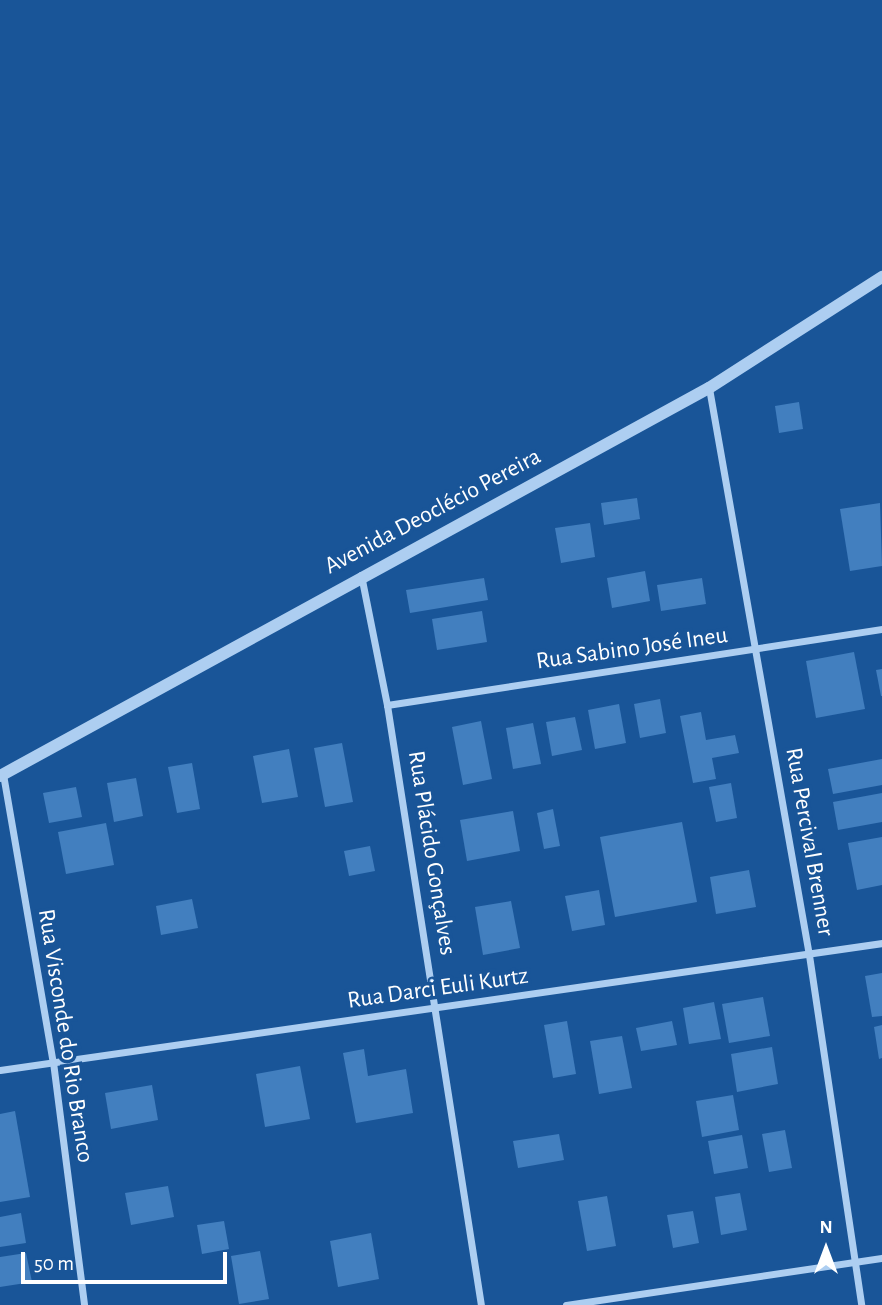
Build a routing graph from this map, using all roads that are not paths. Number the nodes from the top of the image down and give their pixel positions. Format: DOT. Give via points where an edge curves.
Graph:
graph roads {
  1 [pos="882,277"];
  2 [pos="709,387"];
  3 [pos="361,575"];
  4 [pos="882,629"];
  5 [pos="755,650"];
  6 [pos="387,705"];
  7 [pos="2,775"];
  8 [pos="882,943"];
  9 [pos="809,955"];
  10 [pos="437,1009"];
  11 [pos="52,1062"];
  12 [pos="0,1070"];
  13 [pos="882,1258"];
  14 [pos="855,1262"];
  15 [pos="84,1305"];
  16 [pos="481,1305"];
  17 [pos="566,1305"];
  18 [pos="861,1305"];
  1 -- 2 [label="street, Avenida Deoclécio Pereira"];
  2 -- 3 [label="street, Avenida Deoclécio Pereira"];
  2 -- 5 [label="street, Rua Percival Brenner"];
  3 -- 6 [label="street, Rua Plácido Gonçalves"];
  3 -- 7 [label="street, Avenida Deoclécio Pereira"];
  4 -- 5 [label="street, Rua Sabino José Ineu"];
  5 -- 6 [label="street, Rua Sabino José Ineu"];
  5 -- 9 [label="street, Rua Percival Brenner"];
  6 -- 10 [label="street, Rua Plácido Gonçalves"];
  7 -- 11 [label="street, Rua Visconde do Rio Branco"];
  8 -- 9 [label="street, Rua Darci Euli Kurtz"];
  9 -- 10 [label="street, Rua Darci Euli Kurtz"];
  9 -- 14 [label="street, Rua Percival Brenner"];
  10 -- 11 [label="street, Rua Darci Euli Kurtz"];
  10 -- 16 [label="street, Rua Plácido Gonçalves"];
  11 -- 12 [label="street, Rua Darci Euli Kurtz"];
  11 -- 15 [label="street, Rua Visconde do Rio Branco"];
  13 -- 14 [label="street"];
  14 -- 17 [label="street"];
  14 -- 18 [label="street, Rua Percival Brenner"];
}
